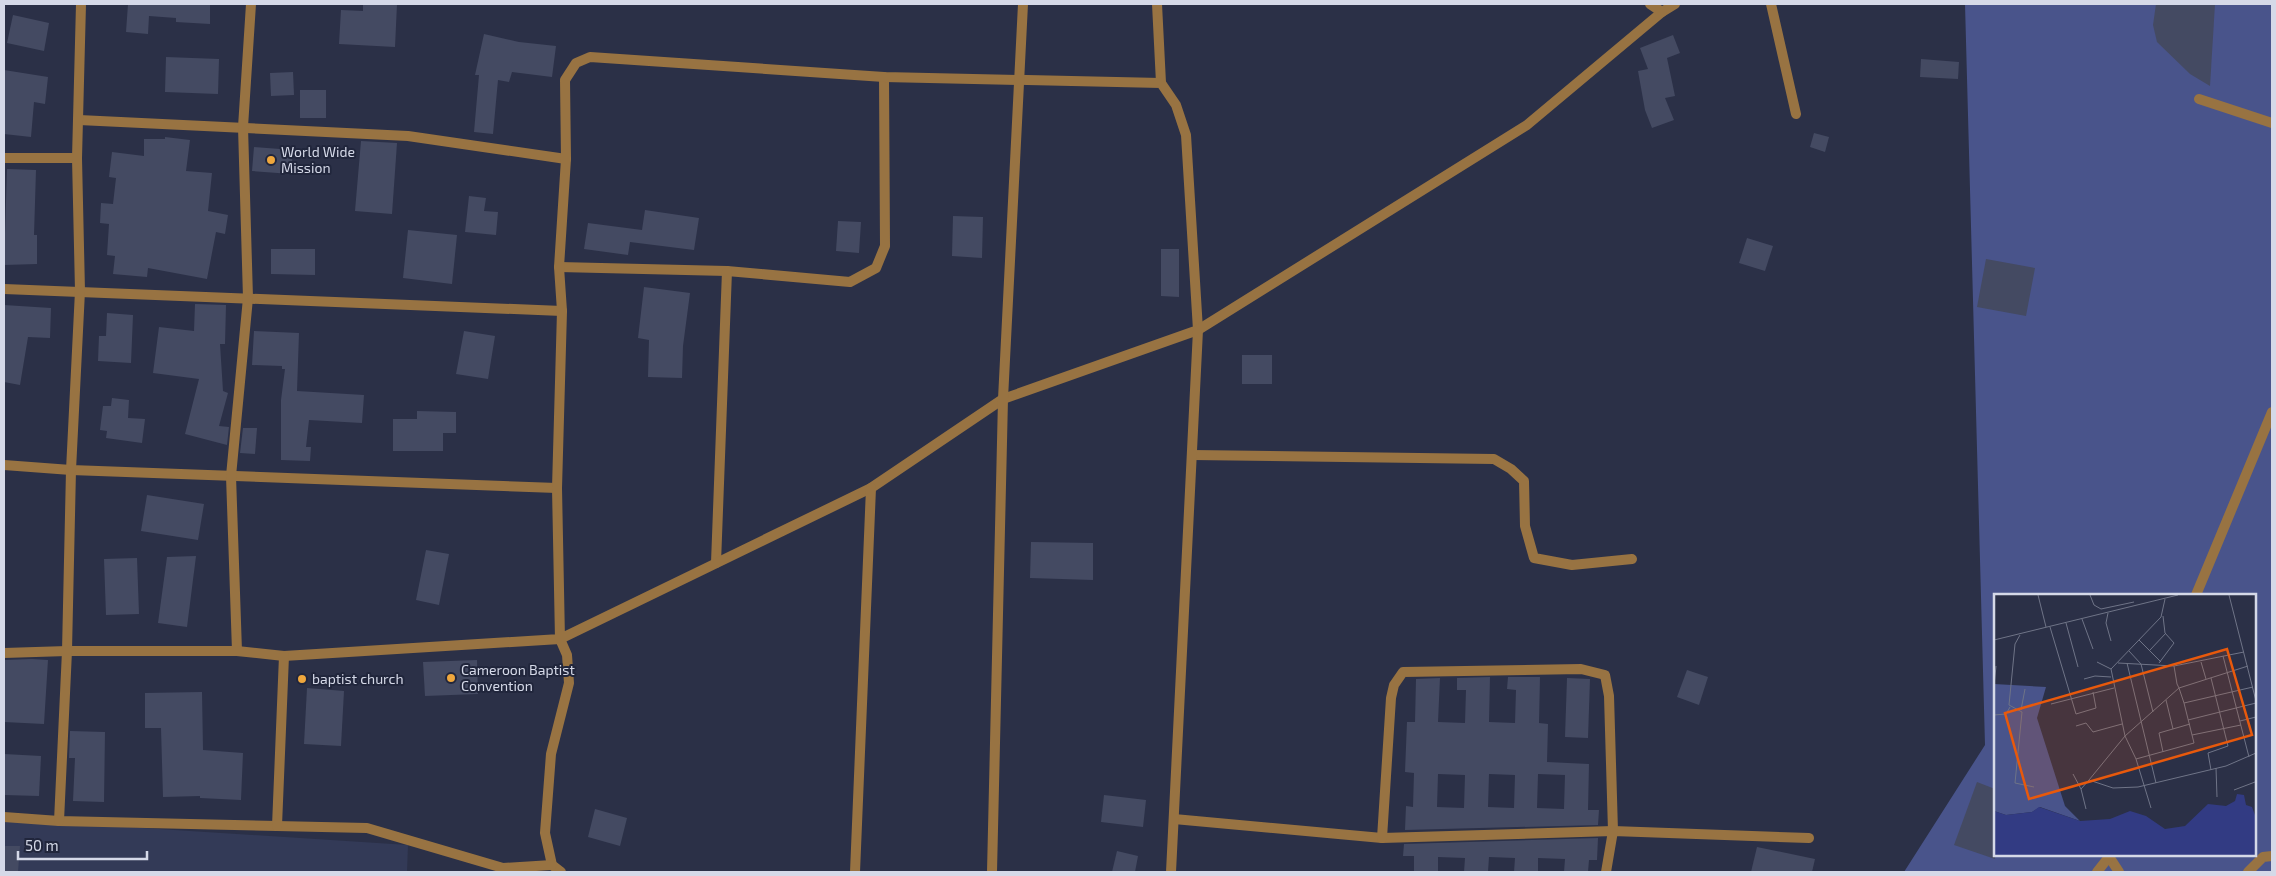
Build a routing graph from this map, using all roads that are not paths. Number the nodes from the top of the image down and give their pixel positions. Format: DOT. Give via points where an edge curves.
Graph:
graph roads {
  1 [pos="80,4"];
  2 [pos="251,4"];
  3 [pos="1023,4"];
  4 [pos="1157,4"];
  5 [pos="1650,4"];
  6 [pos="1675,4"];
  7 [pos="1771,4"];
  8 [pos="1662,12"];
  9 [pos="884,77"];
  10 [pos="1019,80"];
  11 [pos="1161,83"];
  12 [pos="2199,99"];
  13 [pos="1796,114"];
  14 [pos="79,120"];
  15 [pos="2272,123"];
  16 [pos="243,127"];
  17 [pos="4,158"];
  18 [pos="77,158"];
  19 [pos="566,159"];
  20 [pos="559,267"];
  21 [pos="727,271"];
  22 [pos="4,289"];
  23 [pos="80,291"];
  24 [pos="248,298"];
  25 [pos="562,311"];
  26 [pos="1198,330"];
  27 [pos="1003,399"];
  28 [pos="2272,412"];
  29 [pos="1192,455"];
  30 [pos="4,465"];
  31 [pos="70,470"];
  32 [pos="232,476"];
  33 [pos="557,488"];
  34 [pos="871,488"];
  35 [pos="1632,559"];
  36 [pos="716,563"];
  37 [pos="2196,594"];
  38 [pos="560,639"];
  39 [pos="67,651"];
  40 [pos="237,651"];
  41 [pos="4,653"];
  42 [pos="284,656"];
  43 [pos="4,817"];
  44 [pos="1174,818"];
  45 [pos="60,821"];
  46 [pos="277,826"];
  47 [pos="1613,832"];
  48 [pos="1382,838"];
  49 [pos="1809,838"];
  50 [pos="2108,856"];
  51 [pos="2272,856"];
  52 [pos="552,865"];
  53 [pos="561,872"];
  54 [pos="854,872"];
  55 [pos="992,872"];
  56 [pos="1171,872"];
  57 [pos="1606,872"];
  58 [pos="2097,872"];
  59 [pos="2119,872"];
  60 [pos="2248,872"];
  1 -- 14 [label="street"];
  2 -- 16 [label="street"];
  3 -- 10 [label="street"];
  4 -- 11 [label="street"];
  5 -- 8 [label="street"];
  6 -- 8 [label="street"];
  7 -- 13 [label="street"];
  8 -- 26 [label="street" via="1526,125"];
  9 -- 10 [label="street"];
  9 -- 19 [label="street" via="590,58 576,63 565,80"];
  9 -- 21 [label="street" via="885,246 876,268 850,282"];
  10 -- 11 [label="street"];
  10 -- 27 [label="street"];
  11 -- 26 [label="street" via="1176,106 1186,135"];
  12 -- 15 [label="street"];
  14 -- 16 [label="street"];
  14 -- 18 [label="street"];
  16 -- 19 [label="street" via="408,136"];
  16 -- 24 [label="street"];
  17 -- 18 [label="street"];
  18 -- 23 [label="street"];
  19 -- 20 [label="street"];
  20 -- 21 [label="street"];
  20 -- 25 [label="street"];
  21 -- 36 [label="street"];
  22 -- 23 [label="street"];
  23 -- 24 [label="street"];
  23 -- 31 [label="street"];
  24 -- 25 [label="street"];
  24 -- 32 [label="street"];
  25 -- 33 [label="street"];
  26 -- 27 [label="street"];
  26 -- 29 [label="street"];
  27 -- 34 [label="street"];
  27 -- 55 [label="street"];
  28 -- 37 [label="street"];
  29 -- 35 [label="street" via="1494,459 1524,481 1525,526 1534,558 1572,565"];
  29 -- 44 [label="street"];
  30 -- 31 [label="street"];
  31 -- 32 [label="street"];
  31 -- 39 [label="street"];
  32 -- 33 [label="street"];
  32 -- 40 [label="street"];
  33 -- 38 [label="street"];
  34 -- 36 [label="street"];
  34 -- 54 [label="street"];
  36 -- 38 [label="street"];
  38 -- 42 [label="street"];
  38 -- 52 [label="street" via="567,655 569,683 551,754 545,833"];
  39 -- 40 [label="street"];
  39 -- 41 [label="street"];
  39 -- 45 [label="street"];
  40 -- 42 [label="street"];
  42 -- 46 [label="street"];
  43 -- 45 [label="street"];
  44 -- 48 [label="street"];
  44 -- 56 [label="street"];
  45 -- 46 [label="street"];
  46 -- 52 [label="street" via="367,828 503,868"];
  47 -- 48 [label="street"];
  47 -- 48 [label="street" via="1609,696 1605,676 1581,668 1403,672 1394,685 1391,698"];
  47 -- 49 [label="street"];
  47 -- 57 [label="street"];
  50 -- 58 [label="street"];
  50 -- 59 [label="street"];
  51 -- 60 [label="street" via="2262,857"];
  52 -- 53 [label="street"];
}
